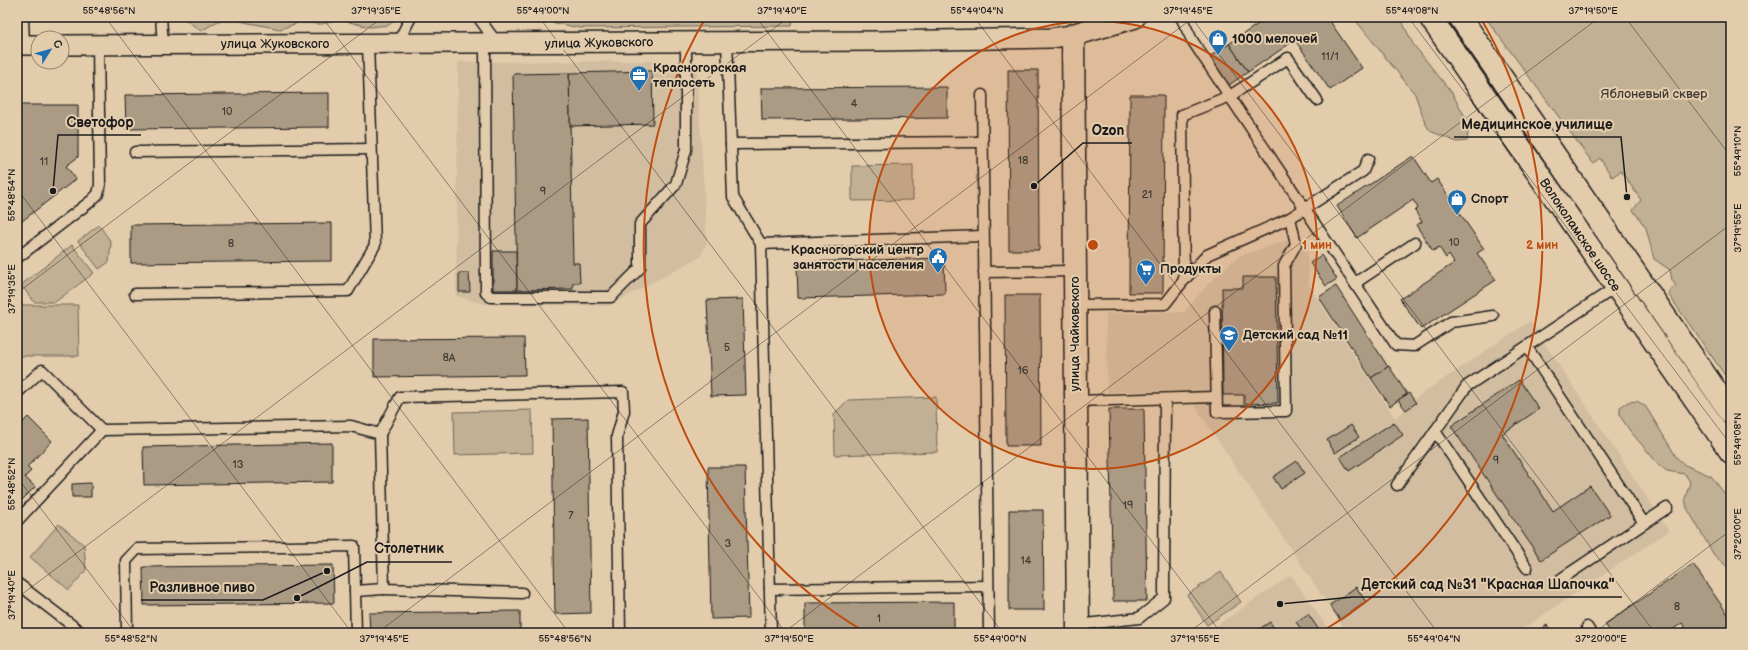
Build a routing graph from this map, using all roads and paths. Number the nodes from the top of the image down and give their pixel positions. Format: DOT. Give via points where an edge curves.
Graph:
graph roads {
  1 [pos="23,17"];
  2 [pos="161,17"];
  3 [pos="411,17"];
  4 [pos="478,17"];
  5 [pos="1134,17"];
  6 [pos="1181,17"];
  7 [pos="1430,17"];
  8 [pos="1460,17"];
  9 [pos="1073,35"];
  10 [pos="727,41"];
  11 [pos="686,42"];
  12 [pos="163,44"];
  13 [pos="368,44"];
  14 [pos="397,44"];
  15 [pos="491,44"];
  16 [pos="26,45"];
  17 [pos="70,45"];
  18 [pos="98,45"];
  19 [pos="982,94"];
  20 [pos="1230,96"];
  21 [pos="1317,100"];
  22 [pos="982,142"];
  23 [pos="731,144"];
  24 [pos="371,149"];
  25 [pos="135,152"];
  26 [pos="1368,159"];
  27 [pos="1305,209"];
  28 [pos="1290,218"];
  29 [pos="984,236"];
  30 [pos="1415,243"];
  31 [pos="762,244"];
  32 [pos="17,258"];
  33 [pos="1075,271"];
  34 [pos="984,272"];
  35 [pos="1184,280"];
  36 [pos="1355,283"];
  37 [pos="1616,287"];
  38 [pos="135,294"];
  39 [pos="1075,305"];
  40 [pos="1215,311"];
  41 [pos="1493,316"];
  42 [pos="1526,347"];
  43 [pos="17,393"];
  44 [pos="1216,397"];
  45 [pos="1164,399"];
  46 [pos="1075,402"];
  47 [pos="1731,412"];
  48 [pos="102,430"];
  49 [pos="1435,431"];
  50 [pos="380,434"];
  51 [pos="1731,452"];
  52 [pos="1397,486"];
  53 [pos="1667,508"];
  54 [pos="17,521"];
  55 [pos="1644,523"];
  56 [pos="1527,568"];
  57 [pos="1560,579"];
  58 [pos="17,583"];
  59 [pos="988,586"];
  60 [pos="384,589"];
  61 [pos="770,589"];
  62 [pos="355,591"];
  63 [pos="522,593"];
  64 [pos="1078,629"];
  65 [pos="82,633"];
  66 [pos="127,633"];
  67 [pos="356,633"];
  68 [pos="620,633"];
  69 [pos="771,633"];
  70 [pos="989,633"];
  1 -- 16 [label="lane"];
  2 -- 12 [label="lane"];
  3 -- 14 [label="lane"];
  4 -- 15 [label="lane"];
  5 -- 9 [label="main road, улица Жуковского"];
  6 -- 20 [label="lane" via="1192,40"];
  7 -- 37 [label="main road, Волоколамское шоссе"];
  8 -- 47 [label="main road, Волоколамское шоссе"];
  9 -- 10 [label="street, улица Жуковского" via="1051,38 881,41"];
  9 -- 33 [label="main road, улица Чайковского"];
  10 -- 11 [label="street, улица Жуковского"];
  10 -- 23 [label="lane"];
  11 -- 15 [label="street, улица Жуковского"];
  11 -- 15 [label="lane" via="686,150 676,184 640,224 640,268 611,297 491,297 486,292"];
  12 -- 13 [label="street, улица Жуковского"];
  12 -- 18 [label="street, улица Жуковского"];
  13 -- 14 [label="street, улица Жуковского"];
  13 -- 24 [label="lane"];
  14 -- 15 [label="street, улица Жуковского"];
  17 -- 18 [label="street, улица Жуковского"];
  18 -- 32 [label="lane" via="98,194"];
  19 -- 22 [label="lane"];
  20 -- 21 [label="lane" via="1288,58"];
  20 -- 27 [label="lane"];
  20 -- 35 [label="lane" via="1182,115"];
  22 -- 23 [label="lane"];
  22 -- 29 [label="lane"];
  23 -- 31 [label="lane" via="733,197"];
  24 -- 25 [label="lane"];
  24 -- 38 [label="lane" via="374,245 348,291"];
  26 -- 27 [label="lane" via="1363,171"];
  27 -- 28 [label="lane"];
  27 -- 36 [label="lane"];
  28 -- 35 [label="lane" via="1207,255"];
  28 -- 44 [label="lane" via="1296,244 1284,266 1286,411 1217,412"];
  29 -- 31 [label="lane"];
  29 -- 34 [label="lane"];
  30 -- 36 [label="lane"];
  31 -- 61 [label="lane"];
  33 -- 34 [label="lane"];
  33 -- 39 [label="main road, улица Чайковского"];
  34 -- 59 [label="lane"];
  35 -- 39 [label="lane" via="1165,304"];
  36 -- 41 [label="lane" via="1396,345 1414,346 1451,322"];
  37 -- 42 [label="lane"];
  37 -- 51 [label="main road, Волоколамское шоссе"];
  39 -- 46 [label="main road, улица Чайковского"];
  40 -- 44 [label="lane"];
  42 -- 49 [label="lane" via="1467,386"];
  42 -- 55 [label="lane"];
  43 -- 48 [label="lane" via="42,370"];
  44 -- 45 [label="lane"];
  45 -- 46 [label="lane"];
  45 -- 64 [label="lane" via="1164,598 1139,618"];
  46 -- 64 [label="main road, улица Чайковского"];
  48 -- 50 [label="lane" via="351,426"];
  48 -- 54 [label="lane"];
  49 -- 52 [label="lane"];
  49 -- 56 [label="lane"];
  50 -- 60 [label="lane"];
  50 -- 68 [label="lane" via="400,397 623,392 624,411 616,436"];
  53 -- 55 [label="lane"];
  55 -- 57 [label="lane"];
  58 -- 65 [label="lane"];
  59 -- 61 [label="lane"];
  59 -- 70 [label="lane"];
  60 -- 62 [label="lane"];
  60 -- 63 [label="lane"];
  61 -- 69 [label="lane"];
  62 -- 66 [label="lane" via="354,546 137,549 126,560"];
  62 -- 67 [label="lane"];
}
